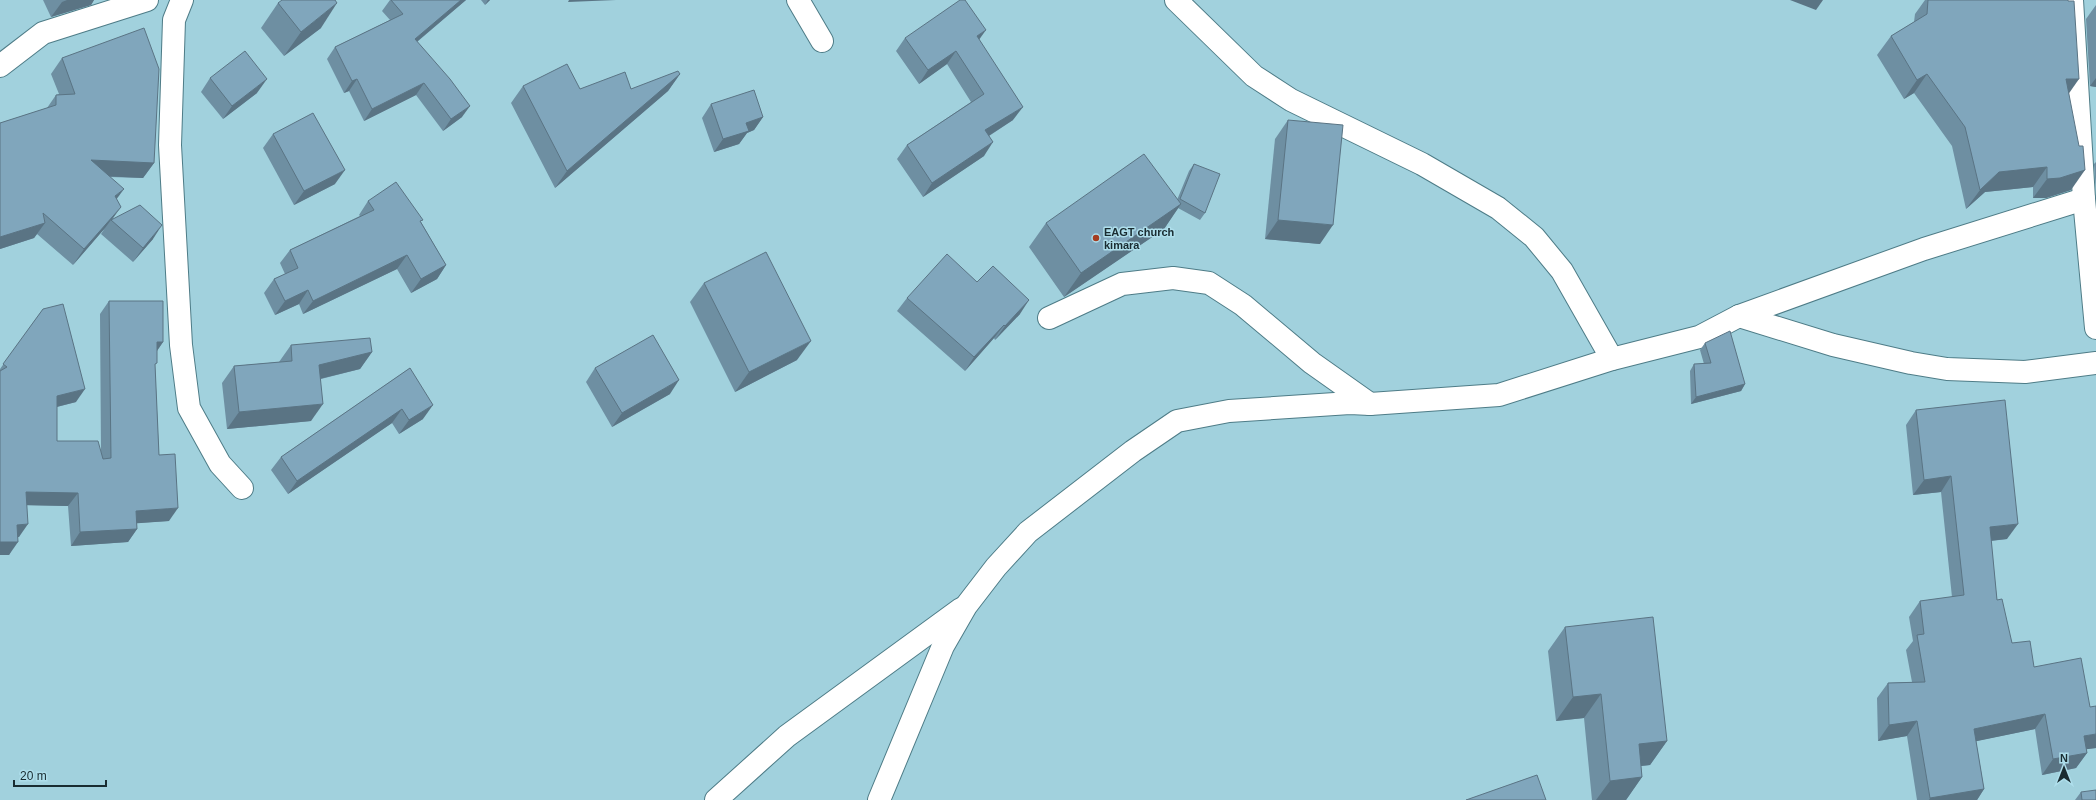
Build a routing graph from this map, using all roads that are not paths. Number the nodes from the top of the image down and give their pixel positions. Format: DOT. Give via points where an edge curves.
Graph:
graph roads {
  1 [pos="147,0"];
  2 [pos="182,0"];
  3 [pos="798,0"];
  4 [pos="1176,0"];
  5 [pos="2072,0"];
  6 [pos="822,41"];
  7 [pos="0,66"];
  8 [pos="2084,199"];
  9 [pos="1739,316"];
  10 [pos="1049,318"];
  11 [pos="2096,328"];
  12 [pos="1612,360"];
  13 [pos="2096,364"];
  14 [pos="1370,404"];
  15 [pos="242,488"];
  16 [pos="966,606"];
  17 [pos="716,800"];
  18 [pos="879,800"];
  1 -- 7 [label="street" via="42,33"];
  2 -- 15 [label="street" via="174,20 170,145 181,345 189,408 220,464"];
  3 -- 6 [label="street"];
  4 -- 12 [label="street" via="1254,76 1292,100 1429,168 1498,208 1528,232 1562,270"];
  5 -- 8 [label="street"];
  8 -- 9 [label="street" via="1924,249"];
  8 -- 11 [label="street"];
  9 -- 12 [label="street" via="1699,337"];
  9 -- 13 [label="street" via="1833,345 1947,369 2025,372"];
  10 -- 14 [label="street" via="1122,284 1173,278 1209,283 1244,305 1312,363"];
  12 -- 14 [label="street" via="1499,395"];
  14 -- 16 [label="street" via="1229,411 1177,421 1133,451 1028,532 996,567"];
  16 -- 17 [label="street" via="787,736"];
  16 -- 18 [label="street" via="944,646"];
}
